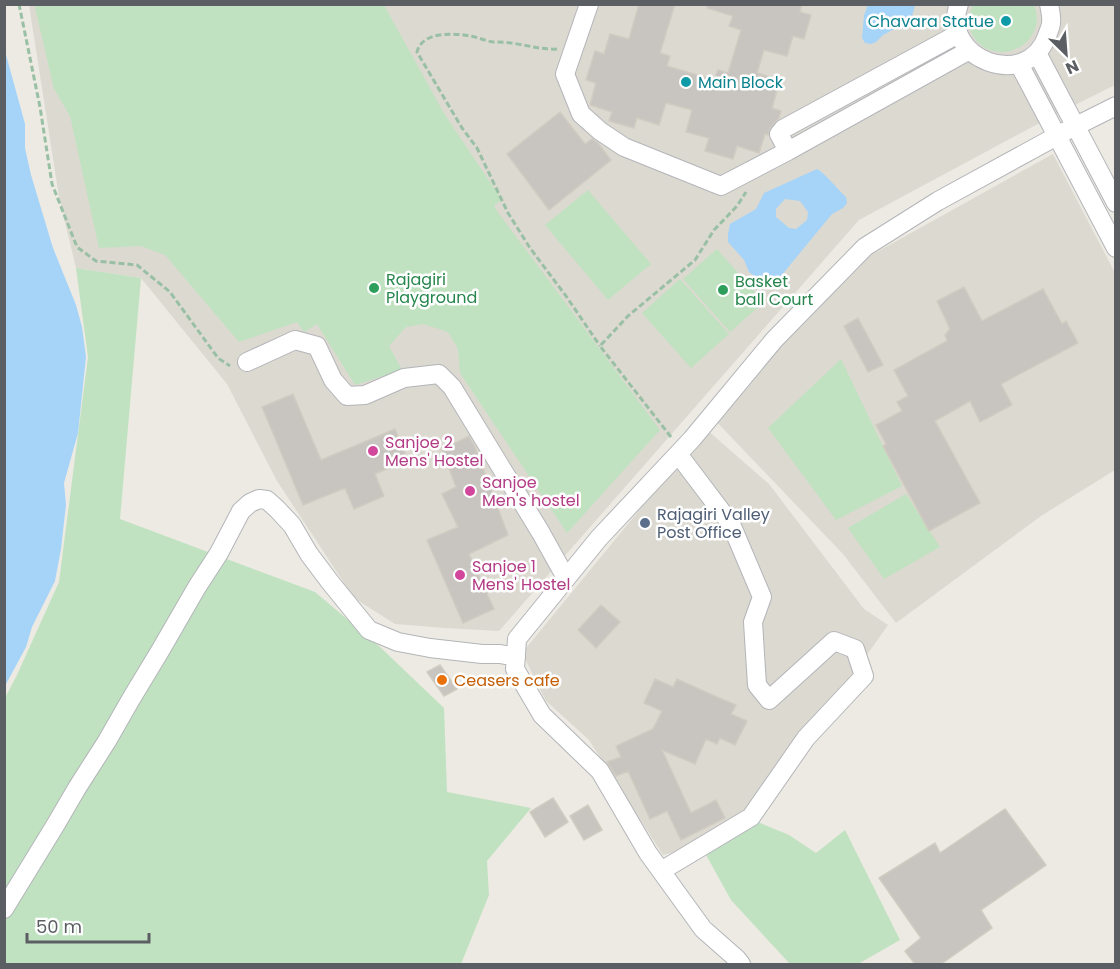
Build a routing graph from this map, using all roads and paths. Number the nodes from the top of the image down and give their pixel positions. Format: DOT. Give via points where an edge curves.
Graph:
graph roads {
  1 [pos="20,4"];
  2 [pos="589,4"];
  3 [pos="959,4"];
  4 [pos="1049,4"];
  5 [pos="958,34"];
  6 [pos="573,51"];
  7 [pos="968,51"];
  8 [pos="1037,53"];
  9 [pos="1018,64"];
  10 [pos="1116,106"];
  11 [pos="1076,126"];
  12 [pos="1056,136"];
  13 [pos="788,151"];
  14 [pos="744,174"];
  15 [pos="1116,203"];
  16 [pos="1116,248"];
  17 [pos="600,346"];
  18 [pos="247,362"];
  19 [pos="675,447"];
  20 [pos="566,578"];
  21 [pos="516,657"];
  22 [pos="661,871"];
  23 [pos="4,909"];
  24 [pos="741,964"];
  1 -- 18 [label="path" via="52,184 77,247 96,261 137,266 170,292 218,358 233,368"];
  2 -- 6 [label="street"];
  3 -- 5 [label="street"];
  4 -- 8 [label="street" via="1051,24"];
  5 -- 7 [label="street"];
  5 -- 13 [label="street" via="783,129 779,134"];
  6 -- 14 [label="street" via="565,74 581,114 600,131 624,147 721,186"];
  6 -- 17 [label="path" via="459,34 434,37 417,52 483,159 508,213"];
  7 -- 9 [label="street" via="987,63"];
  7 -- 13 [label="street"];
  8 -- 9 [label="street"];
  8 -- 11 [label="street"];
  9 -- 12 [label="street"];
  10 -- 11 [label="street"];
  11 -- 12 [label="street"];
  11 -- 15 [label="street"];
  12 -- 16 [label="street"];
  12 -- 19 [label="street" via="938,201 865,247 774,340 692,439"];
  13 -- 14 [label="street"];
  14 -- 17 [label="path" via="749,186 745,196 714,230 695,260 628,316"];
  17 -- 19 [label="path"];
  18 -- 20 [label="street" via="295,340 317,346 333,380 347,396 365,395 404,378 439,374 452,387"];
  19 -- 20 [label="street"];
  19 -- 22 [label="street" via="731,524 762,597 753,622 757,685 769,700 834,641 855,649 864,676 806,738 751,817"];
  20 -- 21 [label="street" via="517,639"];
  21 -- 22 [label="street" via="515,669 542,715 600,771"];
  21 -- 23 [label="street" via="430,648 398,642 369,630 309,554 292,525 267,500 250,503 241,511"];
  22 -- 24 [label="street" via="703,929"];
}
